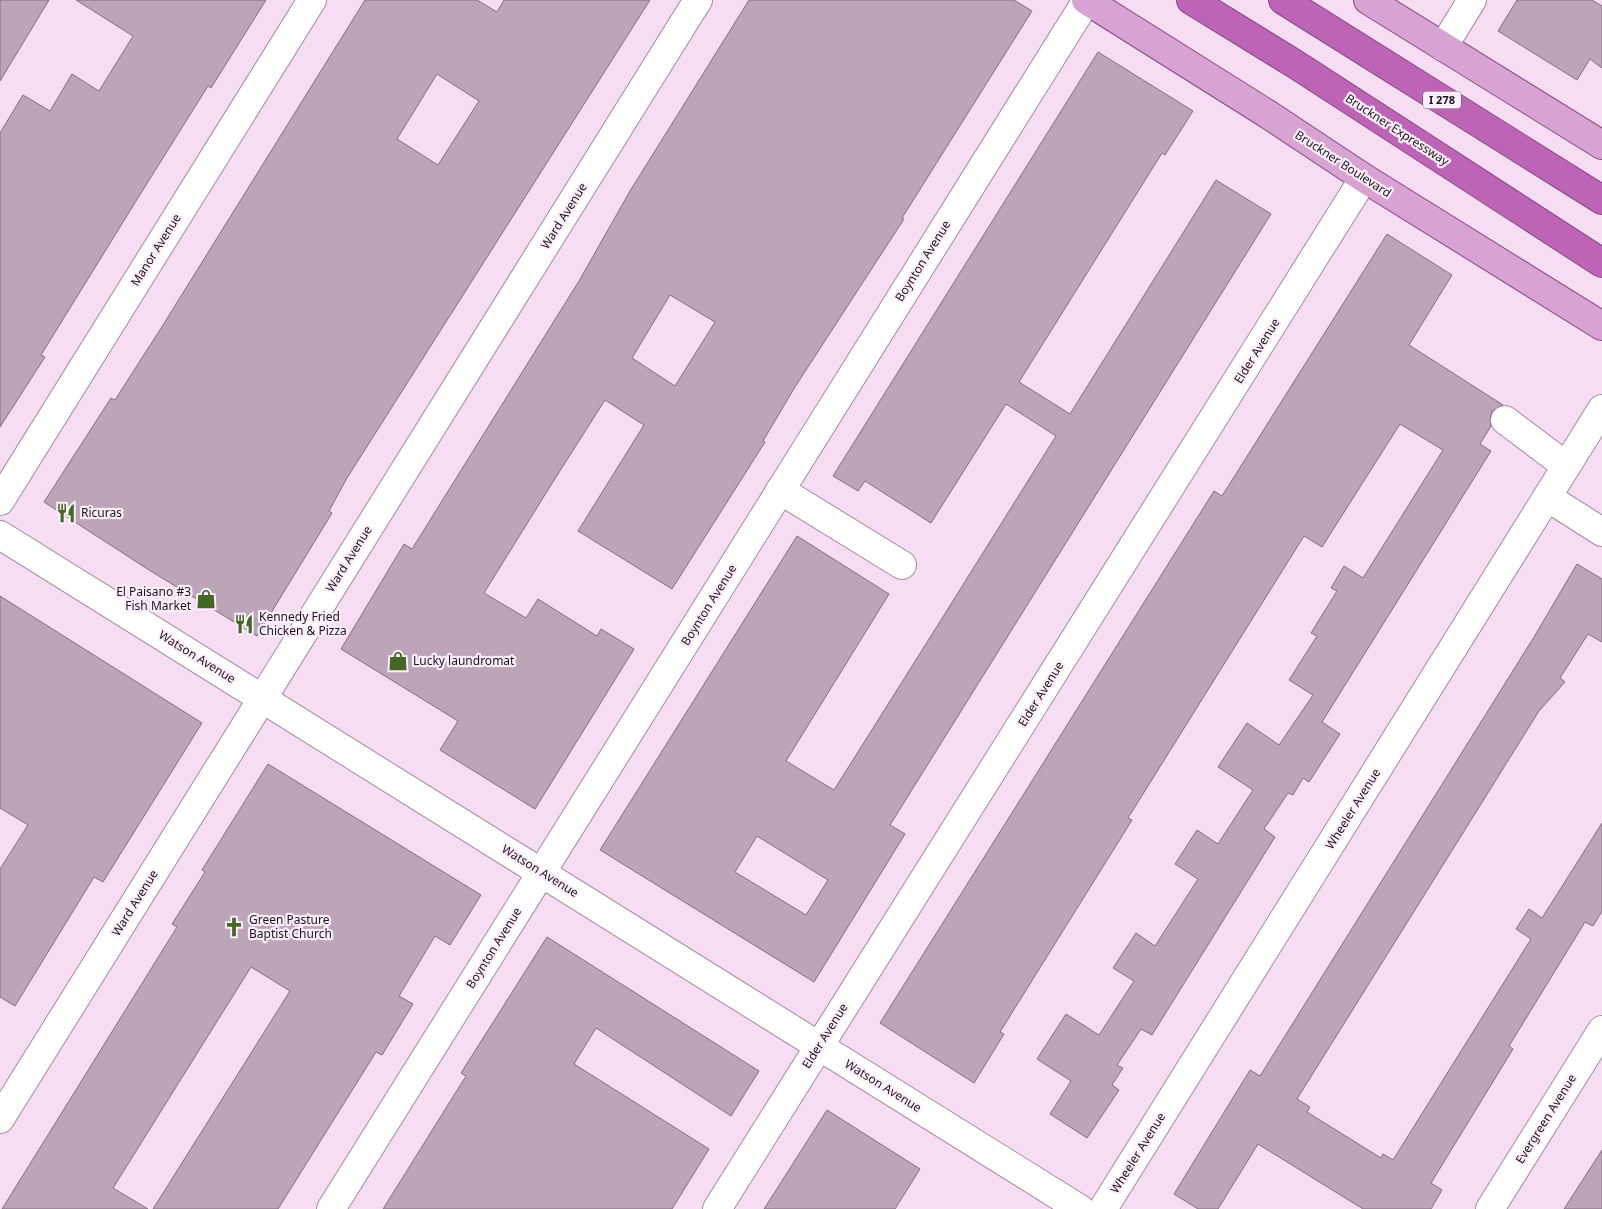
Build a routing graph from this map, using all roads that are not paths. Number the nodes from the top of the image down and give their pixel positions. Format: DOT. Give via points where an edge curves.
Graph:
graph roads {
  1 [pos="312,0"];
  2 [pos="698,0"];
  3 [pos="1086,0"];
  4 [pos="1190,0"];
  5 [pos="1283,0"];
  6 [pos="1368,0"];
  7 [pos="1472,0"];
  8 [pos="1443,46"];
  9 [pos="1602,144"];
  10 [pos="1364,178"];
  11 [pos="1602,200"];
  12 [pos="1602,263"];
  13 [pos="1602,326"];
  14 [pos="1602,409"];
  15 [pos="1505,420"];
  16 [pos="1566,466"];
  17 [pos="780,490"];
  18 [pos="1547,497"];
  19 [pos="0,500"];
  20 [pos="1602,532"];
  21 [pos="0,535"];
  22 [pos="902,565"];
  23 [pos="262,698"];
  24 [pos="542,872"];
  25 [pos="1602,1030"];
  26 [pos="818,1046"];
  27 [pos="0,1119"];
  28 [pos="331,1209"];
  29 [pos="717,1209"];
  30 [pos="1080,1209"];
  31 [pos="1103,1209"];
  32 [pos="1490,1209"];
  1 -- 19 [label="street, Manor Avenue"];
  2 -- 23 [label="street, Ward Avenue"];
  3 -- 10 [label="main road, Bruckner Boulevard"];
  3 -- 17 [label="street, Boynton Avenue"];
  4 -- 12 [label="highway, Bruckner Expressway" via="1295,64"];
  5 -- 11 [label="highway, I 278"];
  6 -- 8 [label="main road"];
  7 -- 8 [label="street"];
  8 -- 9 [label="main road"];
  10 -- 13 [label="main road, Bruckner Boulevard"];
  10 -- 26 [label="street, Elder Avenue"];
  14 -- 16 [label="street, Wheeler Avenue"];
  15 -- 16 [label="street"];
  16 -- 18 [label="street, Wheeler Avenue"];
  17 -- 22 [label="street"];
  17 -- 24 [label="street, Boynton Avenue"];
  18 -- 20 [label="street"];
  18 -- 31 [label="street, Wheeler Avenue"];
  21 -- 23 [label="street, Watson Avenue"];
  23 -- 24 [label="street, Watson Avenue"];
  23 -- 27 [label="street, Ward Avenue"];
  24 -- 26 [label="street, Watson Avenue"];
  24 -- 28 [label="street, Boynton Avenue"];
  25 -- 32 [label="street, Evergreen Avenue"];
  26 -- 29 [label="street, Elder Avenue"];
  26 -- 30 [label="street, Watson Avenue"];
}
